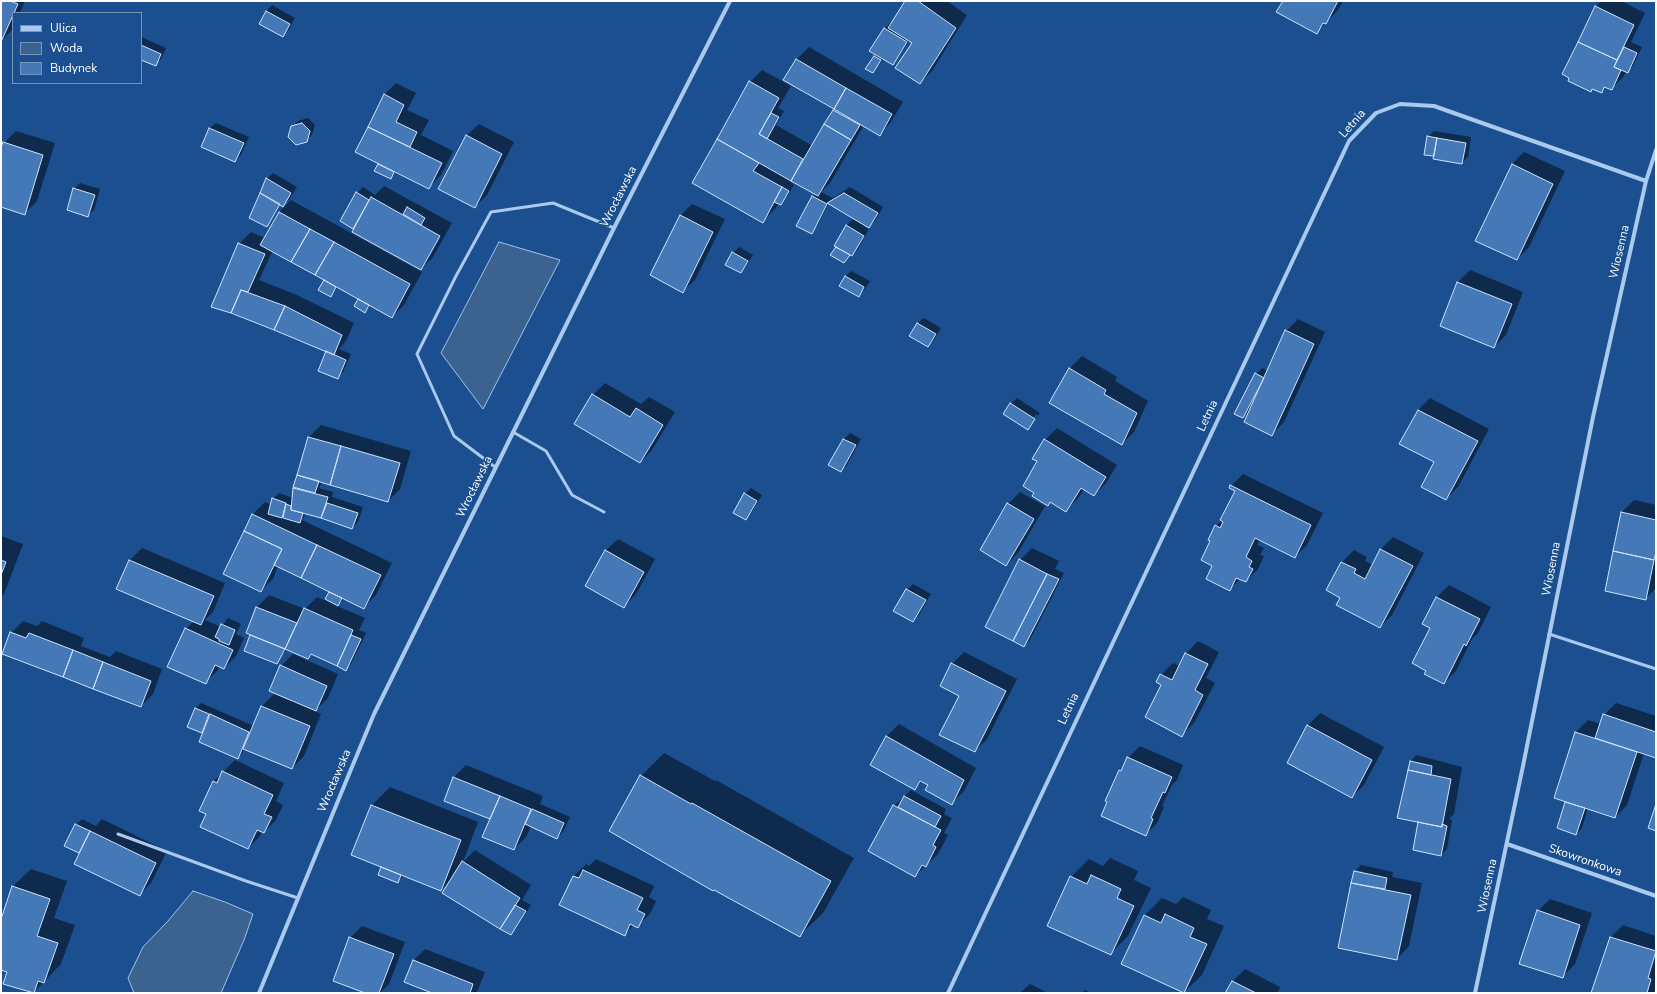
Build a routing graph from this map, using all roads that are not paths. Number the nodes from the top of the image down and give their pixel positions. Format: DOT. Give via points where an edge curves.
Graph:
graph roads {
  1 [pos="730,1"];
  2 [pos="1656,150"];
  3 [pos="1646,181"];
  4 [pos="614,228"];
  5 [pos="513,432"];
  6 [pos="495,467"];
  7 [pos="604,512"];
  8 [pos="1549,634"];
  9 [pos="1656,669"];
  10 [pos="118,834"];
  11 [pos="1506,844"];
  12 [pos="1656,896"];
  13 [pos="298,898"];
  14 [pos="259,993"];
  15 [pos="948,993"];
  16 [pos="1475,993"];
  1 -- 4 [label="street, Wrocławska"];
  2 -- 3 [label="street, Wiosenna"];
  3 -- 8 [label="street, Wiosenna" via="1593,417"];
  3 -- 15 [label="street, Letnia" via="1434,106 1400,104 1376,113 1349,141"];
  4 -- 5 [label="street, Wrocławska"];
  4 -- 6 [label="lane" via="553,203 491,212 417,354 454,436"];
  5 -- 6 [label="street, Wrocławska"];
  5 -- 7 [label="lane" via="546,451 572,495"];
  6 -- 13 [label="street, Wrocławska" via="374,714"];
  8 -- 9 [label="lane"];
  8 -- 11 [label="street, Wiosenna"];
  10 -- 13 [label="lane"];
  11 -- 12 [label="street, Skowronkowa"];
  11 -- 16 [label="street, Wiosenna"];
  13 -- 14 [label="street, Wrocławska"];
}
